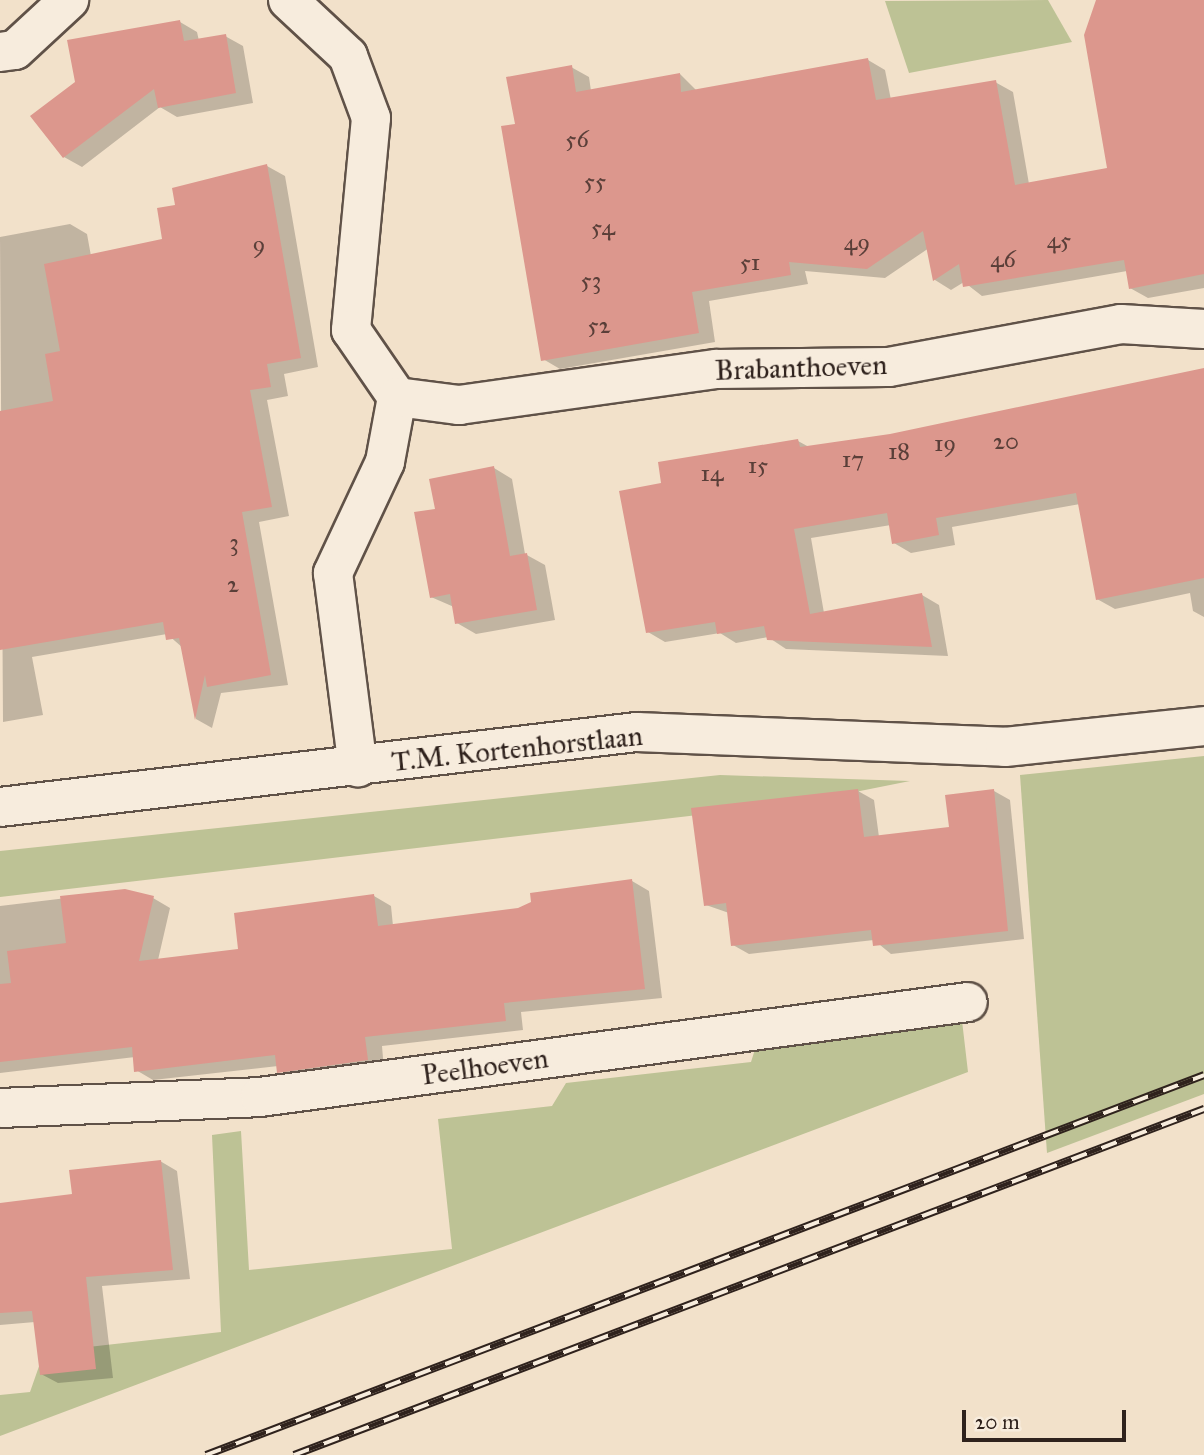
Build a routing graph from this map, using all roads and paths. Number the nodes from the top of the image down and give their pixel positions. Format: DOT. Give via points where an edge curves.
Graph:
graph roads {
  1 [pos="69,0"];
  2 [pos="288,0"];
  3 [pos="0,52"];
  4 [pos="1204,329"];
  5 [pos="397,397"];
  6 [pos="1204,726"];
  7 [pos="358,767"];
  8 [pos="0,807"];
  9 [pos="968,1002"];
  10 [pos="0,1108"];
  1 -- 3 [label="street" via="15,50"];
  2 -- 5 [label="street" via="348,56 371,118 351,330"];
  4 -- 5 [label="street, Brabanthoeven" via="1121,324 889,367 716,369 459,405"];
  5 -- 7 [label="street" via="385,462 333,573"];
  6 -- 7 [label="street, T.M. Kortenhorstlaan" via="1005,747 636,732"];
  7 -- 8 [label="street, T.M. Kortenhorstlaan"];
  9 -- 10 [label="street, Peelhoeven" via="260,1097"];
}
